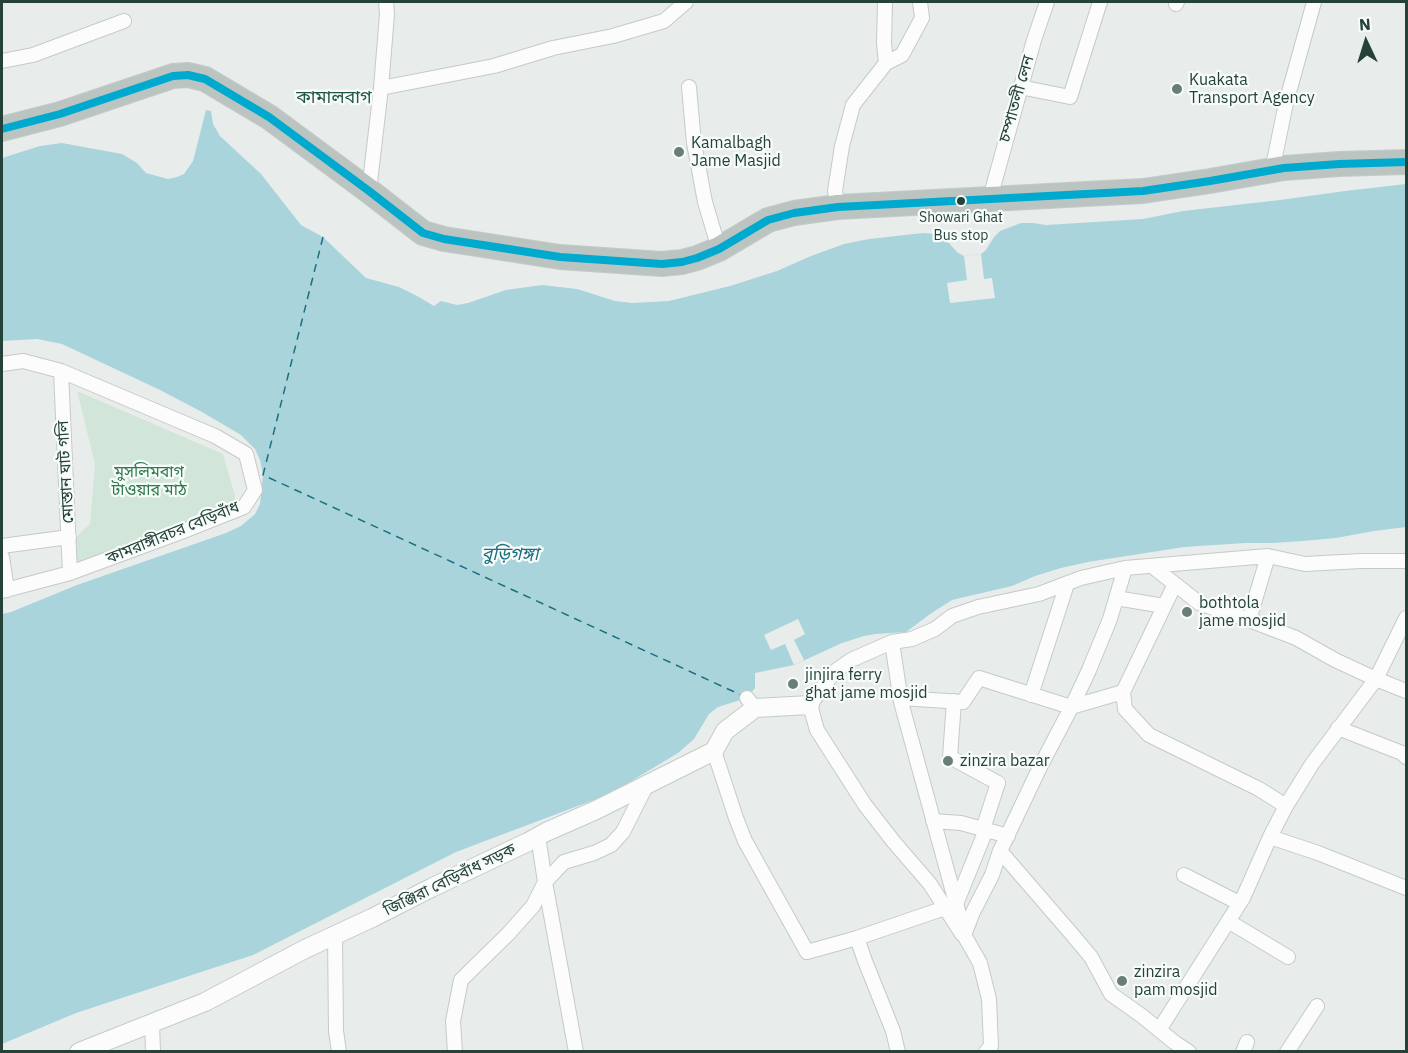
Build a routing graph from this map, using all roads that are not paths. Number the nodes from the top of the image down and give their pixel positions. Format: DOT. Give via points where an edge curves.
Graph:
graph roads {
  1 [pos="386,2"];
  2 [pos="686,2"];
  3 [pos="885,2"];
  4 [pos="920,2"];
  5 [pos="1047,2"];
  6 [pos="1100,2"];
  7 [pos="1314,2"];
  8 [pos="124,21"];
  9 [pos="2,62"];
  10 [pos="886,63"];
  11 [pos="688,87"];
  12 [pos="1020,87"];
  13 [pos="381,88"];
  14 [pos="2,129"];
  15 [pos="1407,162"];
  16 [pos="1272,171"];
  17 [pos="369,191"];
  18 [pos="990,198"];
  19 [pos="838,207"];
  20 [pos="719,249"];
  21 [pos="2,364"];
  22 [pos="61,371"];
  23 [pos="69,537"];
  24 [pos="2,546"];
  25 [pos="1268,556"];
  26 [pos="2,557"];
  27 [pos="1407,561"];
  28 [pos="1152,566"];
  29 [pos="1125,568"];
  30 [pos="70,573"];
  31 [pos="1067,584"];
  32 [pos="1175,584"];
  33 [pos="4,591"];
  34 [pos="1116,598"];
  35 [pos="1164,606"];
  36 [pos="1407,618"];
  37 [pos="1250,620"];
  38 [pos="892,642"];
  39 [pos="1376,679"];
  40 [pos="1407,691"];
  41 [pos="1123,692"];
  42 [pos="1031,695"];
  43 [pos="900,698"];
  44 [pos="954,701"];
  45 [pos="810,705"];
  46 [pos="1071,707"];
  47 [pos="1338,728"];
  48 [pos="714,750"];
  49 [pos="1407,757"];
  50 [pos="647,784"];
  51 [pos="1286,806"];
  52 [pos="933,821"];
  53 [pos="984,830"];
  54 [pos="538,836"];
  55 [pos="1008,836"];
  56 [pos="1270,837"];
  57 [pos="1000,851"];
  58 [pos="1184,875"];
  59 [pos="545,882"];
  60 [pos="1407,888"];
  61 [pos="1239,903"];
  62 [pos="951,906"];
  63 [pos="1228,921"];
  64 [pos="336,935"];
  65 [pos="964,935"];
  66 [pos="857,938"];
  67 [pos="1288,957"];
  68 [pos="1317,1006"];
  69 [pos="152,1023"];
  70 [pos="1159,1030"];
  71 [pos="1172,1047"];
  72 [pos="79,1051"];
  73 [pos="153,1052"];
  74 [pos="339,1052"];
  75 [pos="455,1052"];
  76 [pos="576,1052"];
  77 [pos="898,1052"];
  78 [pos="987,1052"];
  79 [pos="1190,1052"];
  80 [pos="1287,1052"];
  1 -- 13 [label="street"];
  2 -- 13 [label="street" via="664,21 613,36 553,48 494,66"];
  3 -- 10 [label="street"];
  4 -- 10 [label="street" via="922,18 902,55"];
  5 -- 12 [label="street, চম্পাতলী লেন"];
  6 -- 12 [label="street" via="1070,97"];
  7 -- 16 [label="street"];
  8 -- 9 [label="street" via="33,55"];
  10 -- 19 [label="street" via="853,105 835,190"];
  11 -- 20 [label="street" via="705,202"];
  12 -- 18 [label="street, চম্পাতলী লেন"];
  13 -- 17 [label="street"];
  14 -- 17 [label="highway" via="173,76 188,75 205,79 269,117"];
  15 -- 16 [label="highway"];
  16 -- 18 [label="highway" via="1143,191"];
  17 -- 20 [label="highway" via="423,233 444,239 560,256 662,264 682,262"];
  18 -- 19 [label="highway"];
  19 -- 20 [label="highway" via="768,220"];
  21 -- 22 [label="street, কামরাঙ্গীরচর বেড়িবাঁধ" via="23,361"];
  22 -- 23 [label="street, মোস্তান ঘাট গলি"];
  22 -- 30 [label="street, কামরাঙ্গীরচর বেড়িবাঁধ" via="215,436 246,454 255,490 244,507"];
  23 -- 24 [label="street"];
  23 -- 30 [label="street, মোস্তান ঘাট গলি"];
  25 -- 27 [label="street" via="1305,564"];
  25 -- 28 [label="street"];
  25 -- 37 [label="street"];
  26 -- 33 [label="street"];
  28 -- 29 [label="street"];
  28 -- 32 [label="street"];
  29 -- 31 [label="street"];
  29 -- 34 [label="street"];
  30 -- 33 [label="street, কামরাঙ্গীরচর বেড়িবাঁধ"];
  31 -- 38 [label="street" via="978,607 952,616 912,639"];
  31 -- 42 [label="street"];
  32 -- 35 [label="street"];
  32 -- 37 [label="street" via="1199,603"];
  34 -- 35 [label="street"];
  34 -- 46 [label="street"];
  35 -- 41 [label="street"];
  36 -- 39 [label="street"];
  37 -- 39 [label="street"];
  38 -- 43 [label="street"];
  38 -- 45 [label="street" via="850,660 834,672"];
  39 -- 40 [label="street"];
  39 -- 47 [label="street"];
  41 -- 46 [label="street"];
  41 -- 51 [label="street" via="1125,709 1149,735"];
  42 -- 44 [label="street" via="980,678 963,702"];
  42 -- 46 [label="street"];
  43 -- 44 [label="street"];
  43 -- 52 [label="street"];
  44 -- 53 [label="street" via="950,757 998,783"];
  45 -- 48 [label="street, জিঞ্জিরা বেড়িবাঁধ সড়ক" via="751,703 725,731"];
  45 -- 62 [label="street" via="817,730 865,805"];
  46 -- 55 [label="street"];
  47 -- 49 [label="street"];
  47 -- 51 [label="street"];
  48 -- 50 [label="street, জিঞ্জিরা বেড়িবাঁধ সড়ক"];
  48 -- 66 [label="street" via="745,841 807,952"];
  50 -- 54 [label="street, জিঞ্জিরা বেড়িবাঁধ সড়ক"];
  50 -- 59 [label="street" via="623,832 611,845 564,862"];
  51 -- 56 [label="street"];
  52 -- 53 [label="street"];
  52 -- 62 [label="street"];
  53 -- 55 [label="street"];
  53 -- 62 [label="street"];
  54 -- 59 [label="street"];
  54 -- 64 [label="street, জিঞ্জিরা বেড়িবাঁধ সড়ক"];
  55 -- 57 [label="street"];
  56 -- 60 [label="street"];
  56 -- 61 [label="street"];
  57 -- 65 [label="street"];
  57 -- 70 [label="street" via="1091,957 1111,994"];
  58 -- 61 [label="street"];
  59 -- 75 [label="street" via="533,906 460,980 453,1021"];
  59 -- 76 [label="street"];
  61 -- 63 [label="street"];
  62 -- 65 [label="street"];
  62 -- 66 [label="street"];
  63 -- 67 [label="street"];
  63 -- 70 [label="street"];
  64 -- 69 [label="street, জিঞ্জিরা বেড়িবাঁধ সড়ক" via="205,1002"];
  64 -- 74 [label="street"];
  65 -- 78 [label="street" via="980,963 989,999 991,1046"];
  66 -- 77 [label="street"];
  68 -- 80 [label="street"];
  69 -- 72 [label="street, জিঞ্জিরা বেড়িবাঁধ সড়ক"];
  69 -- 73 [label="street"];
  70 -- 71 [label="street"];
  71 -- 79 [label="street"];
}
